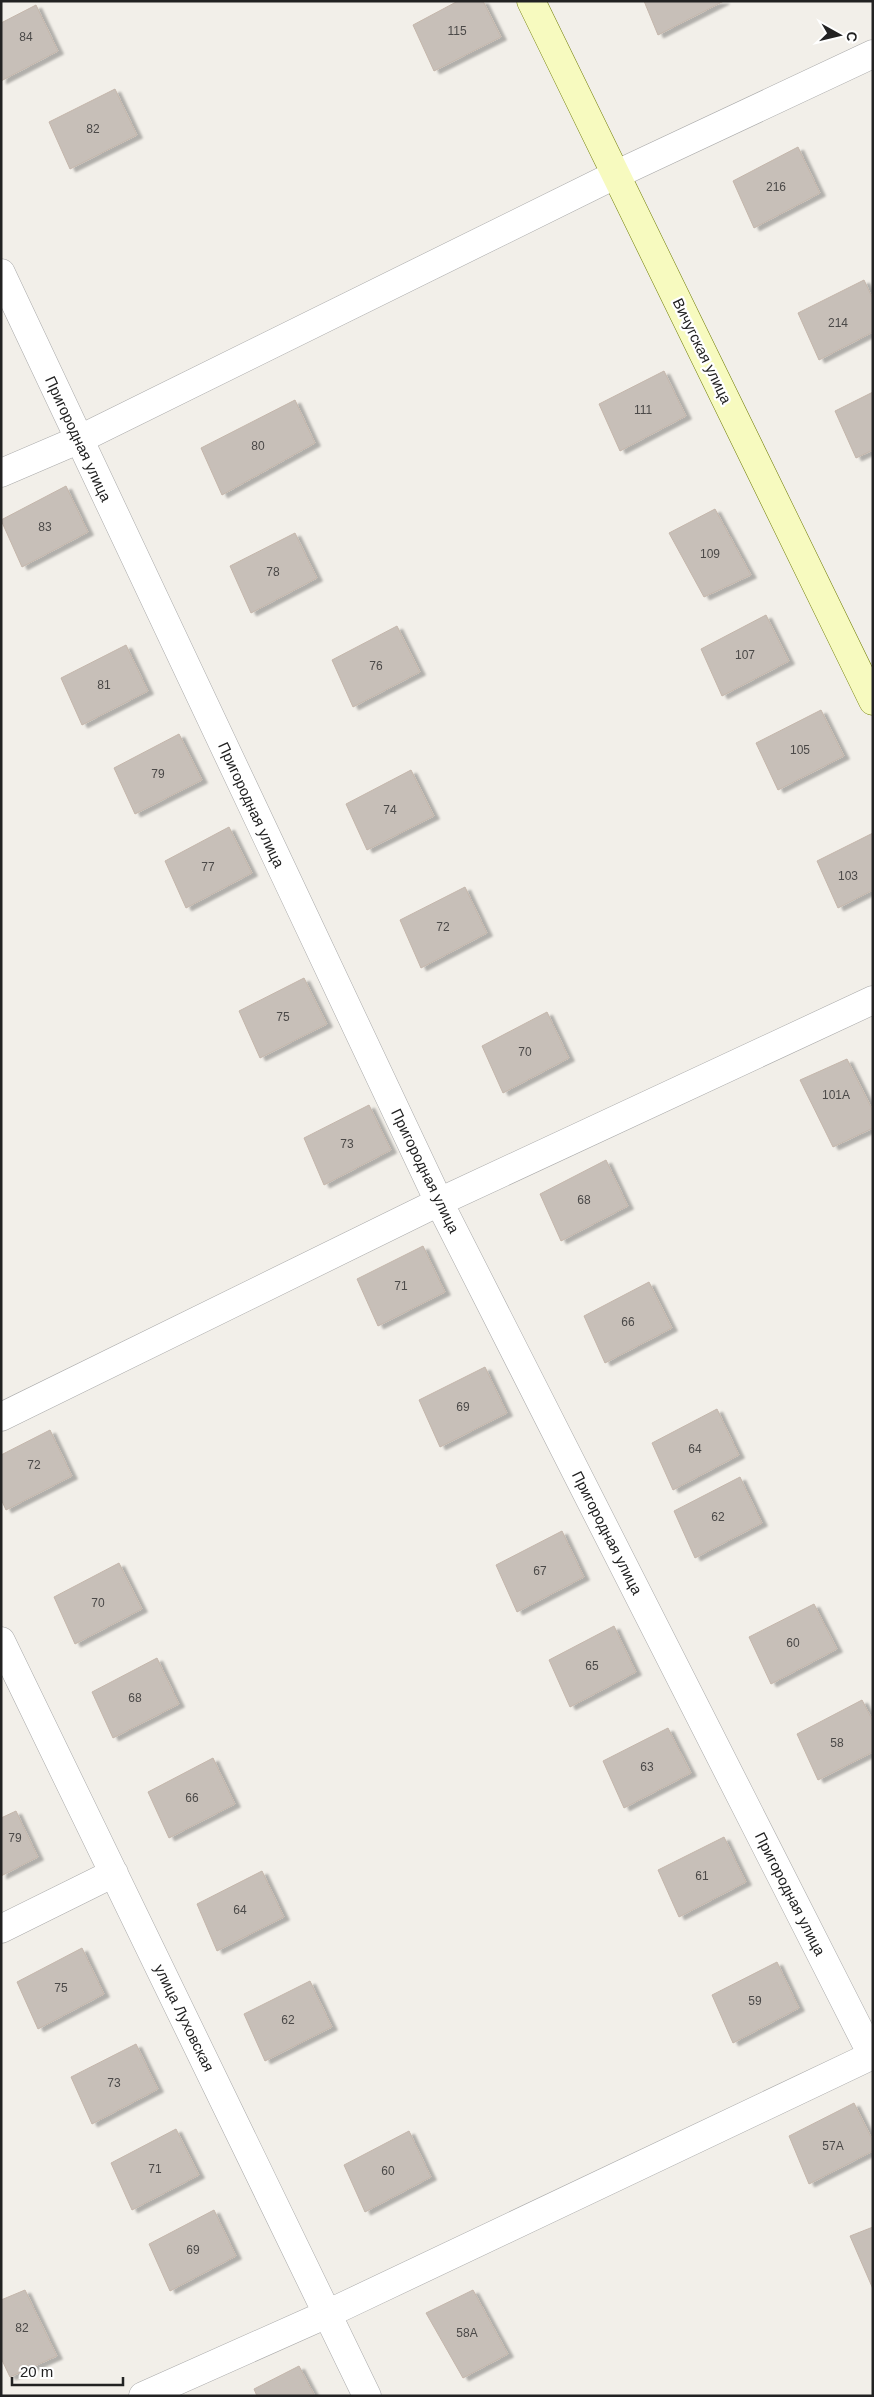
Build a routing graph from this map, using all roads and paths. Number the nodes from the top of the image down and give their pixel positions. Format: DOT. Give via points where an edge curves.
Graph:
graph roads {
  1 [pos="531,1"];
  2 [pos="873,54"];
  3 [pos="616,175"];
  4 [pos="1,273"];
  5 [pos="78,440"];
  6 [pos="1,473"];
  7 [pos="873,701"];
  8 [pos="873,1000"];
  9 [pos="439,1202"];
  10 [pos="1,1417"];
  11 [pos="1,1641"];
  12 [pos="114,1873"];
  13 [pos="1,1929"];
  14 [pos="872,2056"];
  15 [pos="327,2314"];
  16 [pos="143,2396"];
  17 [pos="366,2396"];
  1 -- 3 [label="main road, Вичугская улица"];
  2 -- 3 [label="street"];
  3 -- 5 [label="street"];
  3 -- 7 [label="main road, Вичугская улица"];
  4 -- 5 [label="street, Пригородная улица"];
  5 -- 6 [label="street"];
  5 -- 9 [label="street, Пригородная улица"];
  8 -- 9 [label="street"];
  9 -- 10 [label="street"];
  9 -- 14 [label="street, Пригородная улица"];
  11 -- 12 [label="street, улица Луховская"];
  12 -- 13 [label="street"];
  12 -- 15 [label="street, улица Луховская"];
  14 -- 15 [label="street"];
  15 -- 16 [label="street"];
  15 -- 17 [label="street, улица Луховская"];
}
